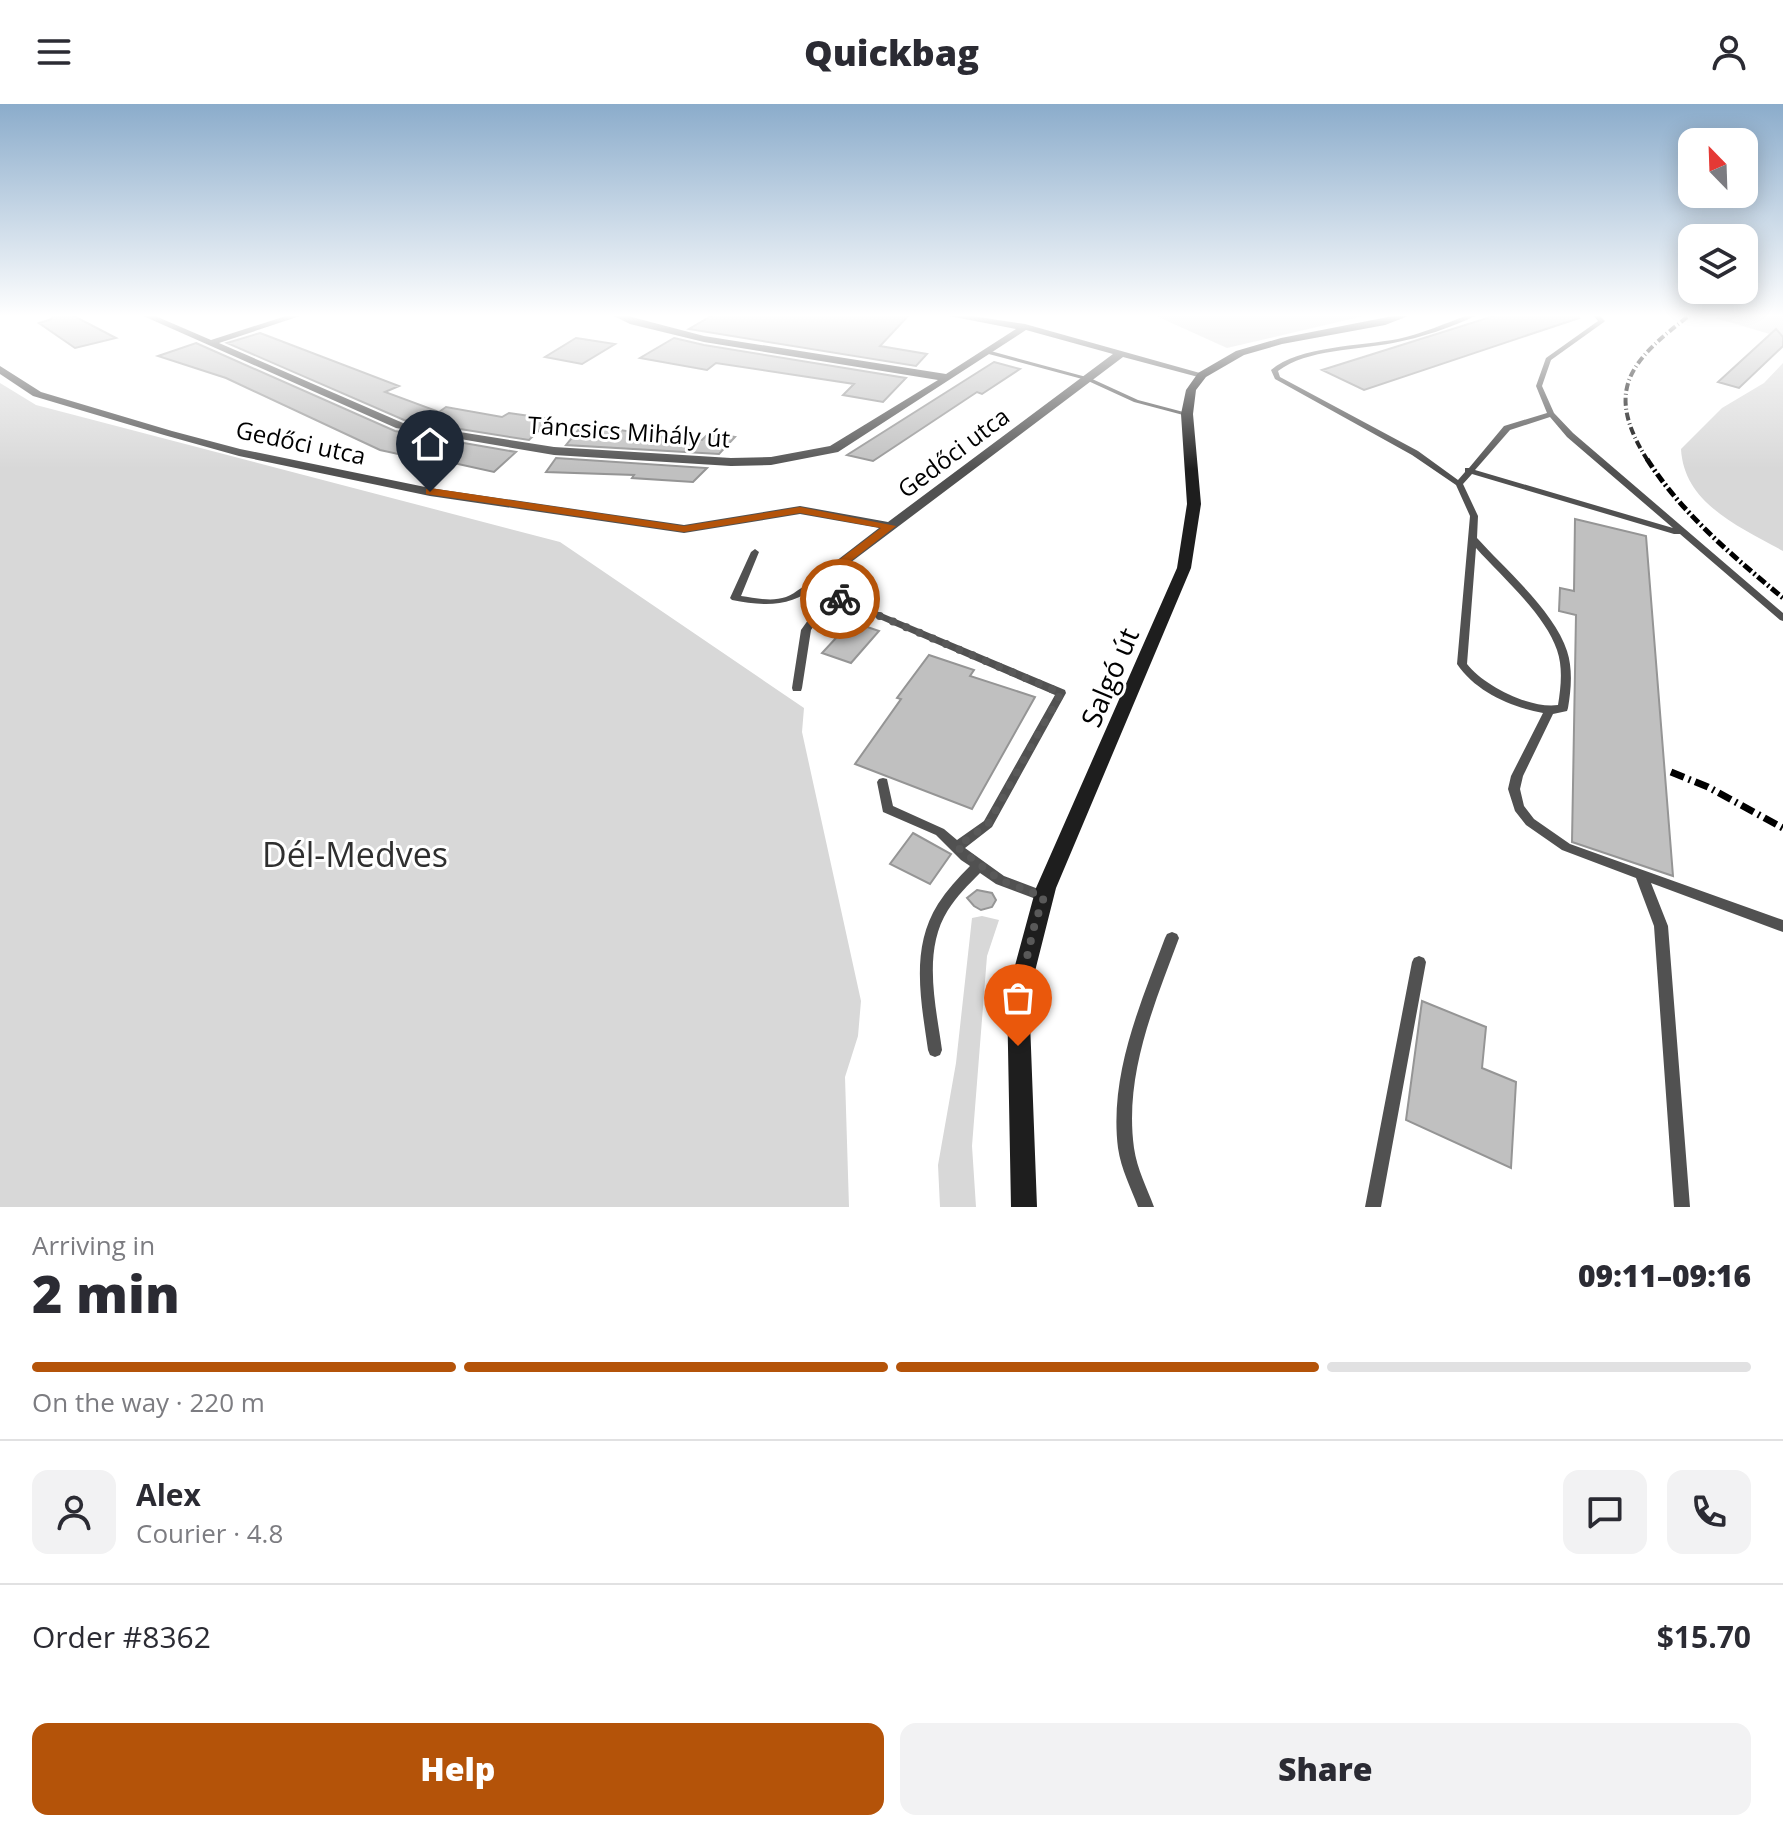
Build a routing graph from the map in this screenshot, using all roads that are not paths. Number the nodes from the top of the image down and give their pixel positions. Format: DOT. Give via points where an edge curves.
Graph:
graph roads {
  1 [pos="267,366"];
  2 [pos="876,366"];
  3 [pos="965,366"];
  4 [pos="1041,366"];
  5 [pos="1104,366"];
  6 [pos="1169,366"];
  7 [pos="1217,366"];
  8 [pos="1279,366"];
  9 [pos="1546,366"];
  10 [pos="0,369"];
  11 [pos="1202,375"];
  12 [pos="948,378"];
  13 [pos="1088,379"];
  14 [pos="1187,414"];
  15 [pos="1551,414"];
  16 [pos="1468,470"];
  17 [pos="1459,484"];
  18 [pos="890,526"];
  19 [pos="1683,534"];
  20 [pos="1472,538"];
  21 [pos="755,552"];
  22 [pos="812,585"];
  23 [pos="837,597"];
  24 [pos="1783,618"];
  25 [pos="797,688"];
  26 [pos="1549,712"];
  27 [pos="883,782"];
  28 [pos="957,847"];
  29 [pos="979,866"];
  30 [pos="1641,875"];
  31 [pos="1044,897"];
  32 [pos="1783,926"];
  33 [pos="1172,938"];
  34 [pos="1419,962"];
  35 [pos="935,1050"];
  36 [pos="1024,1207"];
  37 [pos="1146,1207"];
  38 [pos="1373,1207"];
  39 [pos="1682,1207"];
  1 -- 12 [label="street, Táncsics Mihály út" via="400,426 554,451 731,462 771,461 834,449"];
  2 -- 12 [label="street"];
  3 -- 12 [label="street, Táncsics Mihály út"];
  4 -- 13 [label="lane"];
  5 -- 13 [label="street, Gedőci utca"];
  6 -- 11 [label="street"];
  7 -- 11 [label="main road"];
  8 -- 17 [label="lane" via="1274,370 1277,378 1415,453"];
  9 -- 15 [label="lane" via="1539,386"];
  10 -- 18 [label="street, Gedőci utca" via="37,394 168,433 430,492 684,529 800,510"];
  11 -- 14 [label="main road, Salgó út" via="1191,390"];
  13 -- 14 [label="lane" via="1136,401"];
  13 -- 18 [label="street, Gedőci utca"];
  14 -- 31 [label="main road, Salgó út" via="1194,504 1184,568"];
  15 -- 16 [label="lane" via="1507,428"];
  15 -- 19 [label="lane"];
  16 -- 17 [label="lane"];
  16 -- 19 [label="lane"];
  17 -- 20 [label="lane" via="1474,516"];
  18 -- 22 [label="street, Gedőci utca"];
  19 -- 24 [label="lane"];
  20 -- 26 [label="lane" via="1561,646 1564,705"];
  20 -- 26 [label="lane" via="1463,668 1525,705"];
  21 -- 22 [label="lane" via="735,598 774,603 795,599"];
  22 -- 23 [label="street"];
  23 -- 25 [label="lane" via="806,630"];
  23 -- 28 [label="lane" via="1061,693 988,824"];
  26 -- 30 [label="lane" via="1517,776 1519,808 1545,835 1566,847"];
  27 -- 28 [label="lane" via="887,809 927,825"];
  28 -- 29 [label="lane"];
  29 -- 31 [label="lane"];
  29 -- 35 [label="lane" via="943,901 928,940"];
  30 -- 32 [label="lane"];
  30 -- 39 [label="lane" via="1661,926"];
  31 -- 36 [label="main road, Salgó út" via="1018,995"];
  33 -- 37 [label="lane" via="1139,1025 1124,1091 1126,1150"];
  34 -- 38 [label="lane"];
}
